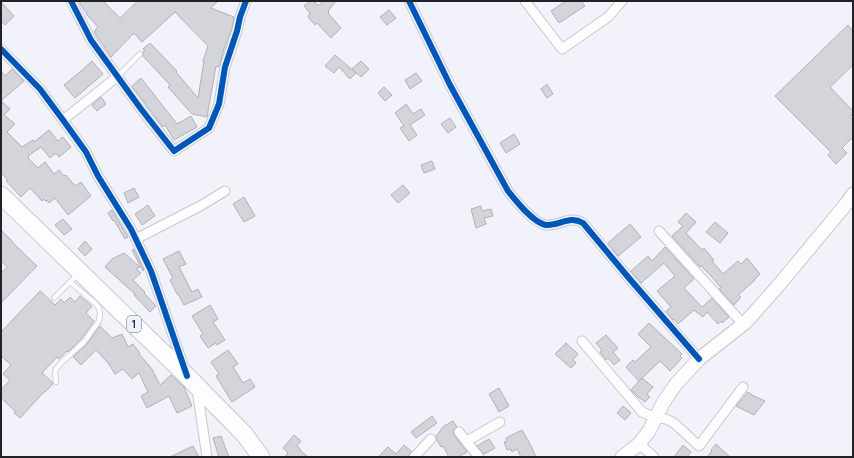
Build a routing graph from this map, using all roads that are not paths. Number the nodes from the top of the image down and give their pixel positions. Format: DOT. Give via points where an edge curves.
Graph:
graph roads {
  1 [pos="70,1"];
  2 [pos="246,1"];
  3 [pos="409,1"];
  4 [pos="524,1"];
  5 [pos="622,1"];
  6 [pos="1,48"];
  7 [pos="140,54"];
  8 [pos="117,77"];
  9 [pos="63,120"];
  10 [pos="225,191"];
  11 [pos="853,194"];
  12 [pos="1,195"];
  13 [pos="659,231"];
  14 [pos="136,239"];
  15 [pos="75,276"];
  16 [pos="54,298"];
  17 [pos="743,324"];
  18 [pos="582,341"];
  19 [pos="699,359"];
  20 [pos="192,381"];
  21 [pos="56,382"];
  22 [pos="743,387"];
  23 [pos="656,418"];
  24 [pos="500,422"];
  25 [pos="459,432"];
  26 [pos="431,438"];
  27 [pos="467,441"];
  28 [pos="640,444"];
  29 [pos="207,457"];
  30 [pos="261,457"];
  31 [pos="414,457"];
  32 [pos="479,457"];
  33 [pos="622,457"];
  34 [pos="654,457"];
  1 -- 8 [label="street" via="91,40"];
  2 -- 8 [label="street" via="225,67 219,104 209,128 174,151"];
  3 -- 19 [label="street" via="450,85 508,191 534,219 545,225 572,220 583,223"];
  4 -- 5 [label="street" via="562,49 608,17"];
  6 -- 9 [label="street" via="40,90"];
  7 -- 8 [label="lane"];
  8 -- 9 [label="street"];
  9 -- 14 [label="street" via="86,152"];
  10 -- 14 [label="street"];
  11 -- 17 [label="street" via="783,280"];
  12 -- 15 [label="highway, 1"];
  13 -- 17 [label="street"];
  14 -- 20 [label="street" via="151,270"];
  15 -- 16 [label="lane"];
  15 -- 20 [label="highway, 1"];
  15 -- 21 [label="lane" via="99,308 99,321 84,342 56,369"];
  17 -- 19 [label="street"];
  18 -- 23 [label="street" via="642,412"];
  19 -- 23 [label="street" via="676,384"];
  20 -- 29 [label="street"];
  20 -- 30 [label="highway, 1" via="244,435"];
  22 -- 23 [label="street" via="699,446 674,423"];
  23 -- 28 [label="street"];
  24 -- 27 [label="street"];
  25 -- 27 [label="street"];
  26 -- 31 [label="street"];
  27 -- 32 [label="street"];
  28 -- 33 [label="street"];
  28 -- 34 [label="street"];
}
